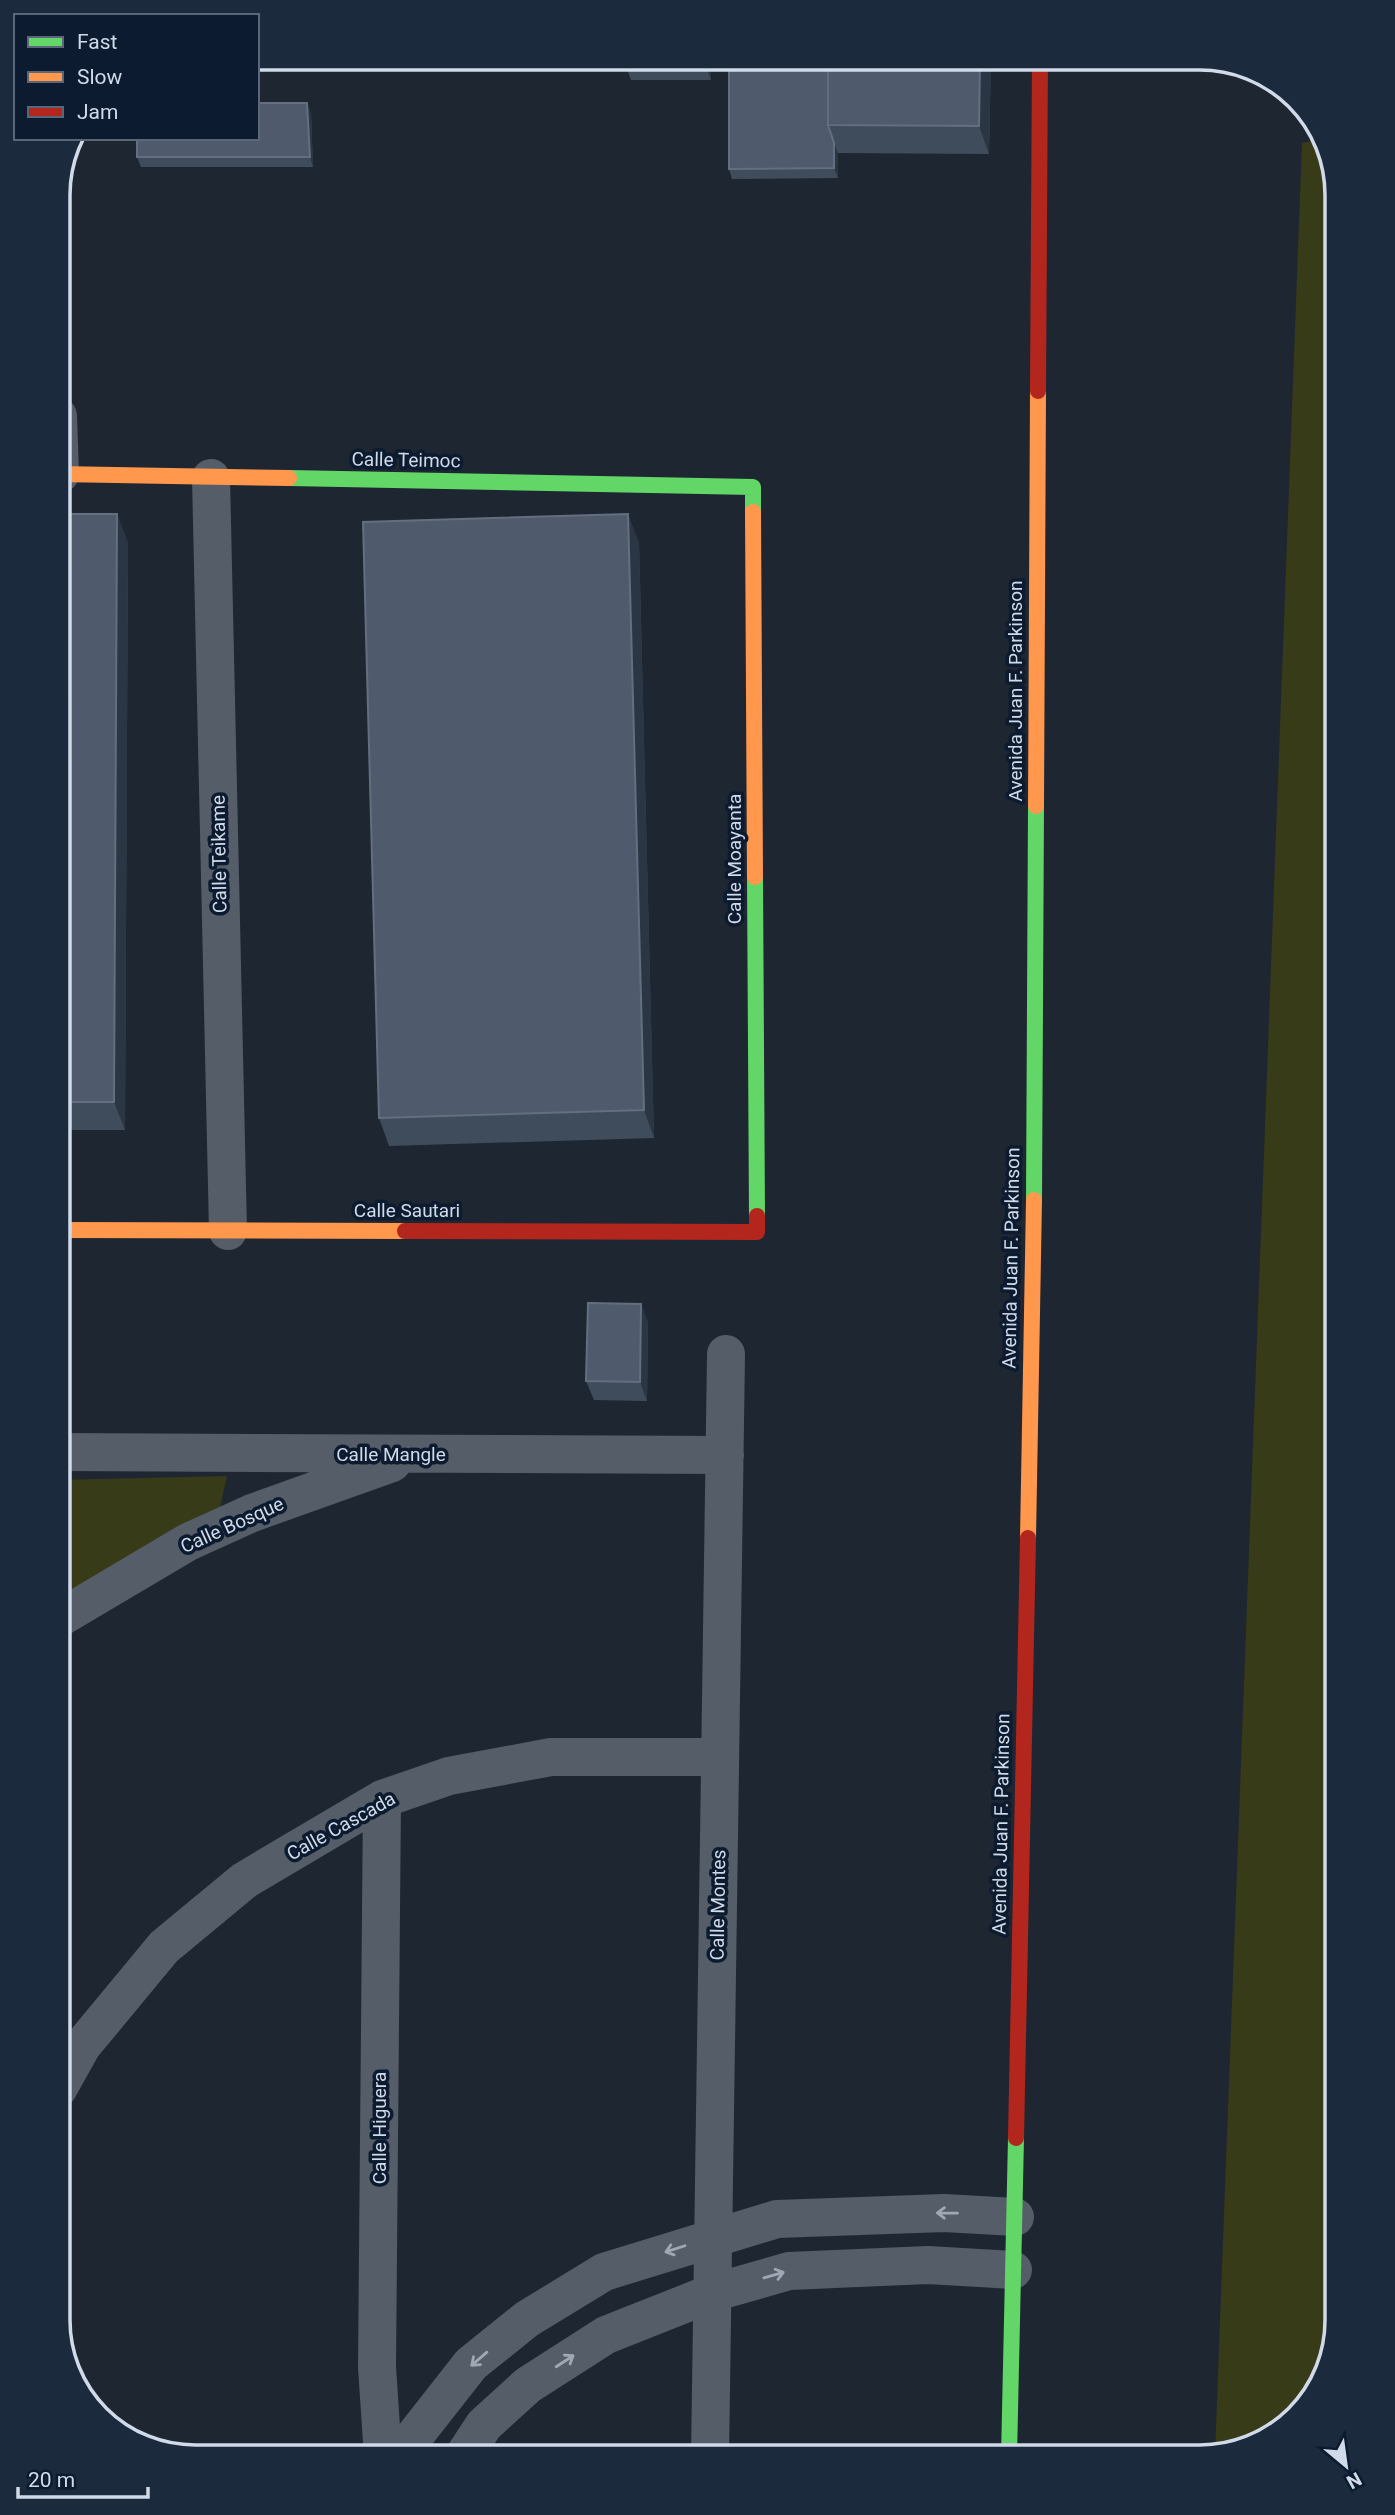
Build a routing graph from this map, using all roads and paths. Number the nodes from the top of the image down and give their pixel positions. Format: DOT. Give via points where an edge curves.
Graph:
graph roads {
  1 [pos="1040,70"];
  2 [pos="70,474"];
  3 [pos="211,478"];
  4 [pos="753,487"];
  5 [pos="70,1230"];
  6 [pos="228,1231"];
  7 [pos="757,1232"];
  8 [pos="726,1354"];
  9 [pos="70,1452"];
  10 [pos="417,1454"];
  11 [pos="724,1455"];
  12 [pos="70,1612"];
  13 [pos="720,1757"];
  14 [pos="382,1799"];
  15 [pos="70,2068"];
  16 [pos="1015,2217"];
  17 [pos="713,2236"];
  18 [pos="1013,2270"];
  19 [pos="712,2293"];
  20 [pos="382,2445"];
  21 [pos="407,2445"];
  22 [pos="471,2445"];
  23 [pos="710,2445"];
  24 [pos="1009,2445"];
  1 -- 16 [label="main road, Avenida Juan F. Parkinson" via="1033,1286"];
  2 -- 3 [label="main road, Calle Teimoc"];
  3 -- 4 [label="main road, Calle Teimoc"];
  3 -- 6 [label="street, Calle Teikame"];
  4 -- 7 [label="main road, Calle Moayanta"];
  5 -- 6 [label="main road, Calle Sautari"];
  6 -- 7 [label="main road, Calle Sautari"];
  8 -- 11 [label="street, Calle Montes"];
  9 -- 10 [label="street, Calle Mangle"];
  10 -- 11 [label="street, Calle Mangle"];
  10 -- 12 [label="street, Calle Bosque" via="252,1513 188,1542"];
  11 -- 13 [label="street, Calle Montes"];
  13 -- 14 [label="street, Calle Cascada" via="551,1756 449,1776"];
  13 -- 17 [label="street, Calle Montes"];
  14 -- 15 [label="street, Calle Cascada" via="245,1880 164,1947 82,2046"];
  14 -- 20 [label="street, Calle Higuera" via="377,2367"];
  16 -- 17 [label="street, one-way" via="944,2213 777,2219"];
  16 -- 18 [label="main road, Avenida Juan F. Parkinson"];
  17 -- 19 [label="street, Calle Montes"];
  17 -- 21 [label="street, one-way" via="604,2272 527,2319 471,2364"];
  19 -- 18 [label="street, one-way" via="789,2271 928,2265"];
  18 -- 24 [label="main road, Avenida Juan F. Parkinson"];
  22 -- 19 [label="street, one-way" via="484,2426 528,2385 606,2335"];
  19 -- 23 [label="street, Calle Montes"];
}
